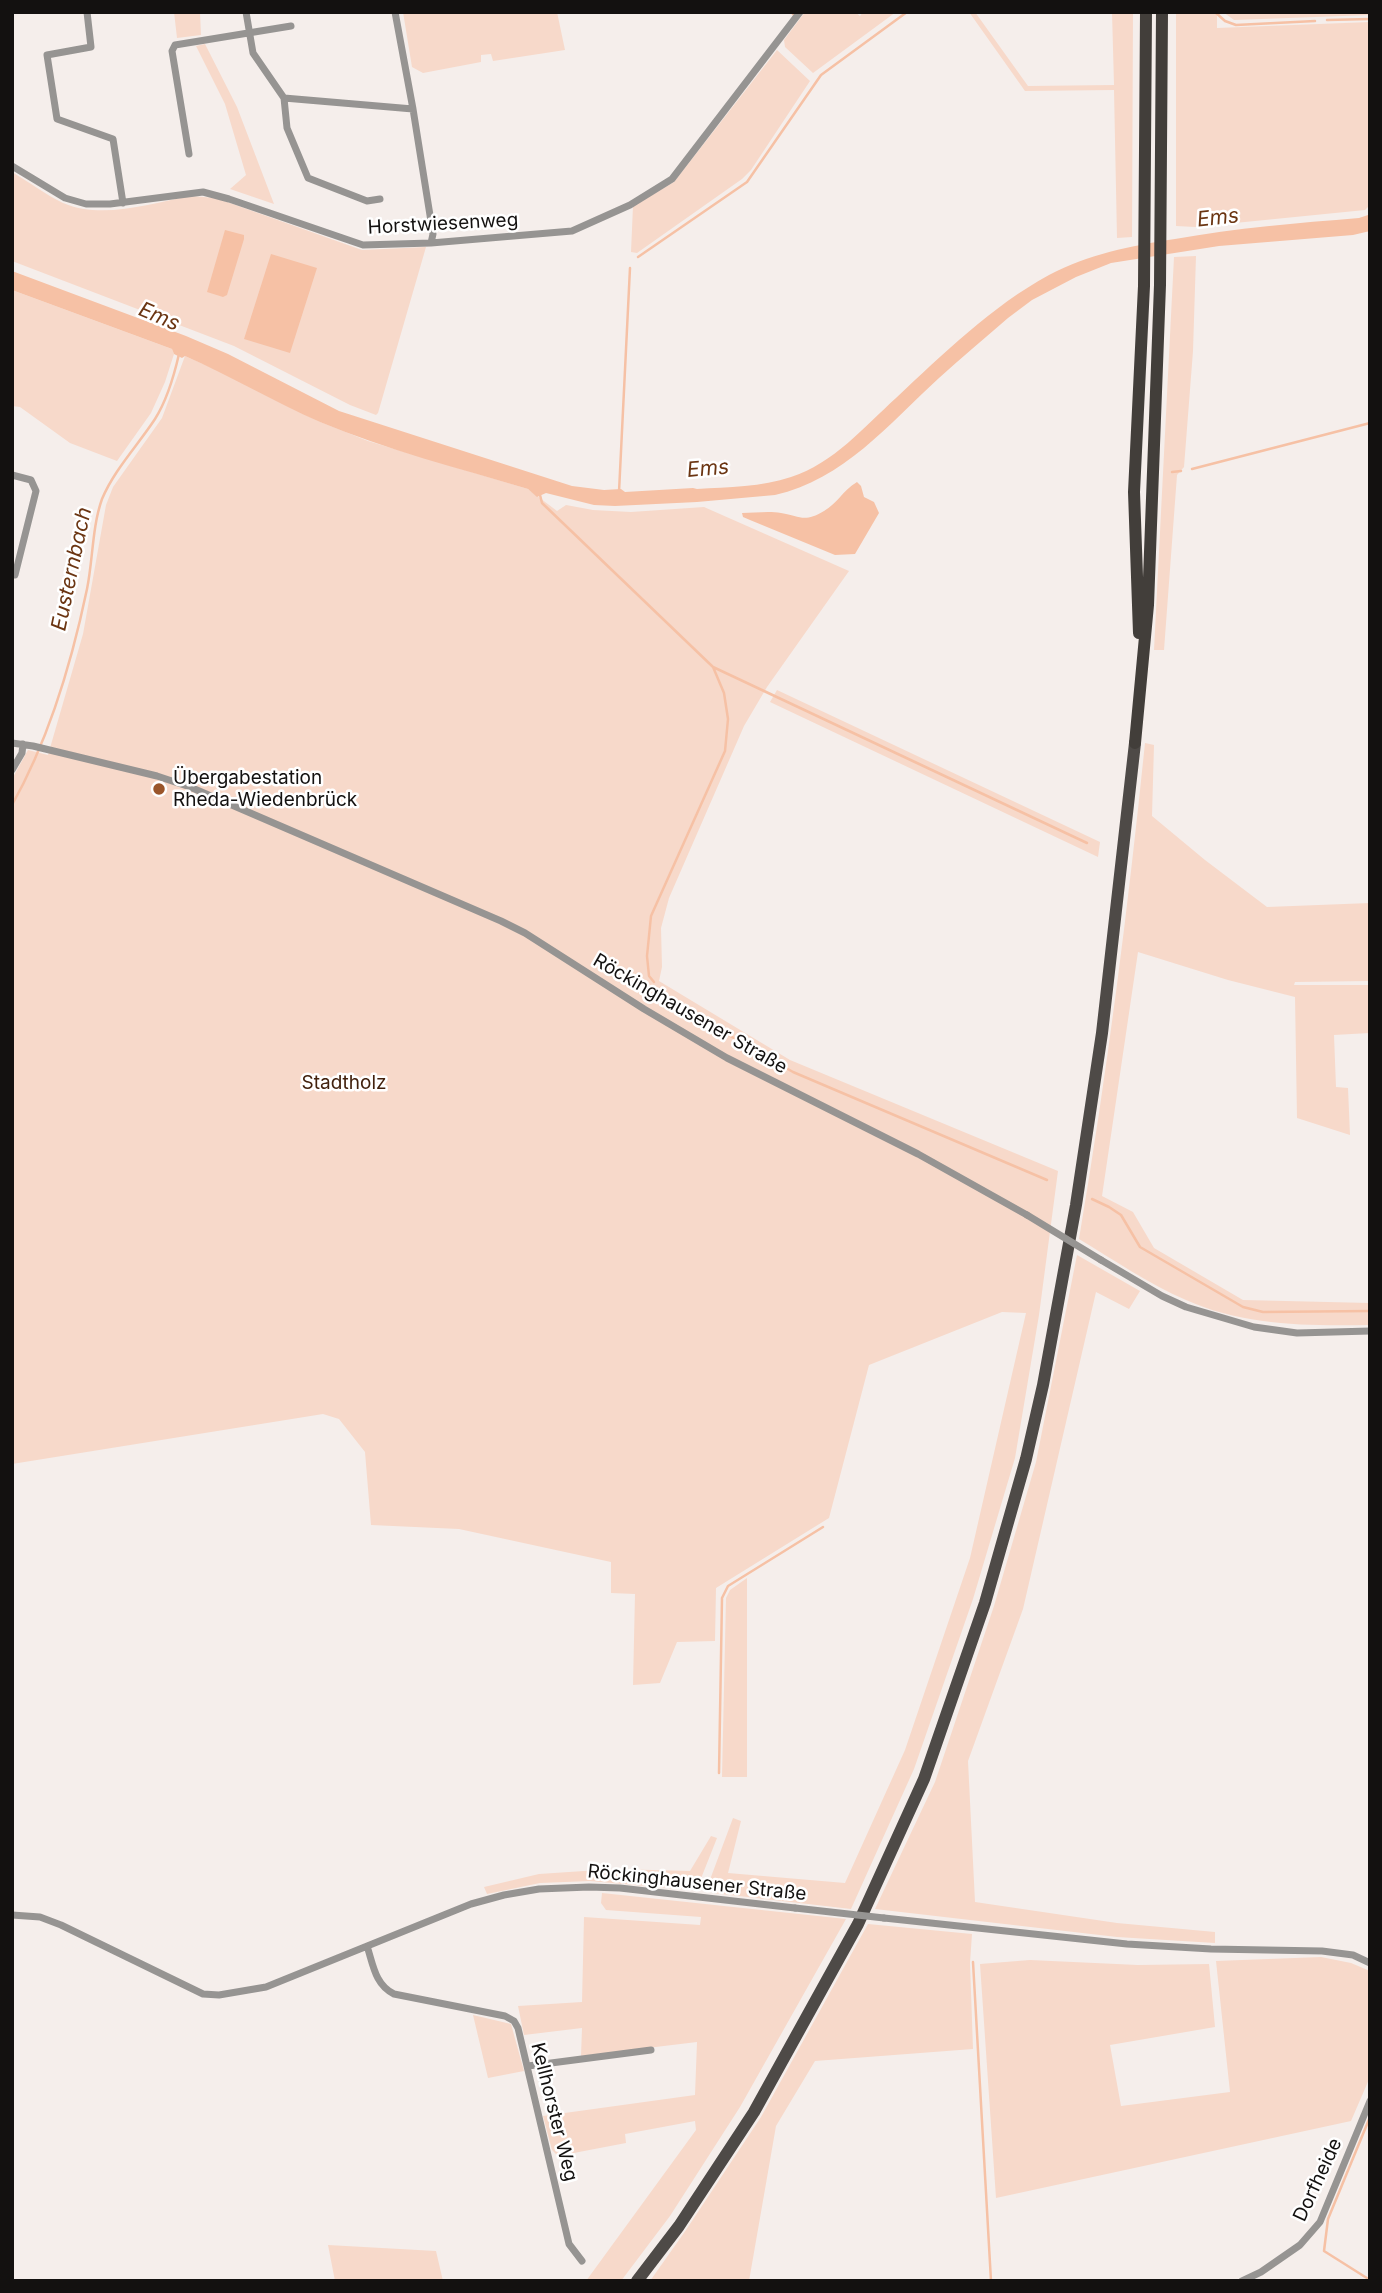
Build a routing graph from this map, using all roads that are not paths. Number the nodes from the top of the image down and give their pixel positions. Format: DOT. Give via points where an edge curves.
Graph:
graph roads {
  1 [pos="87,12"];
  2 [pos="246,12"];
  3 [pos="395,12"];
  4 [pos="800,12"];
  5 [pos="1146,12"];
  6 [pos="1162,12"];
  7 [pos="291,26"];
  8 [pos="250,33"];
  9 [pos="284,98"];
  10 [pos="413,109"];
  11 [pos="189,154"];
  12 [pos="12,166"];
  13 [pos="380,199"];
  14 [pos="123,203"];
  15 [pos="431,243"];
  16 [pos="12,475"];
  17 [pos="15,575"];
  18 [pos="1141,668"];
  19 [pos="12,743"];
  20 [pos="1135,743"];
  21 [pos="23,744"];
  22 [pos="12,770"];
  23 [pos="1370,1331"];
  24 [pos="12,1915"];
  25 [pos="367,1946"];
  26 [pos="1370,1963"];
  27 [pos="651,2050"];
  28 [pos="527,2066"];
  29 [pos="1370,2101"];
  30 [pos="582,2261"];
  31 [pos="637,2281"];
  32 [pos="1242,2281"];
  1 -- 14 [label="street" via="91,47 47,55 57,119 113,139"];
  2 -- 8 [label="street"];
  3 -- 10 [label="street"];
  4 -- 15 [label="street, Horstwiesenweg" via="672,179 654,191 572,231"];
  5 -- 18 [label="highway" via="1146,209 1134,492"];
  6 -- 18 [label="highway" via="1160,285 1148,605"];
  7 -- 8 [label="street"];
  8 -- 9 [label="street" via="253,53"];
  8 -- 11 [label="street" via="175,45 172,51"];
  9 -- 10 [label="street"];
  9 -- 13 [label="street" via="286,128 308,178 367,201"];
  10 -- 15 [label="street"];
  12 -- 14 [label="street, Horstwiesenweg" via="65,198 86,204"];
  14 -- 15 [label="street, Horstwiesenweg" via="203,192 363,245"];
  16 -- 17 [label="street" via="31,480 36,491"];
  18 -- 20 [label="highway"];
  19 -- 21 [label="street, Röckinghausener Straße"];
  20 -- 31 [label="main road" via="1102,1033 1076,1205 1043,1385 985,1603 924,1779 858,1924 754,2112"];
  21 -- 22 [label="street"];
  21 -- 23 [label="street, Röckinghausener Straße, bridge" via="190,787 501,921 726,1058 918,1154 1186,1307 1254,1327 1297,1333"];
  24 -- 25 [label="street, Röckinghausener Straße" via="40,1917 61,1925 203,1994 266,1987"];
  25 -- 26 [label="street, Röckinghausener Straße, bridge" via="504,1895 539,1889 620,1888 1127,1944 1322,1951 1353,1955"];
  25 -- 28 [label="street, Kellhorster Weg" via="377,1978 388,1991 514,2021"];
  27 -- 28 [label="street"];
  28 -- 30 [label="street, Kellhorster Weg" via="569,2244"];
  29 -- 32 [label="street, Dorfheide" via="1320,2222 1300,2245"];
}
